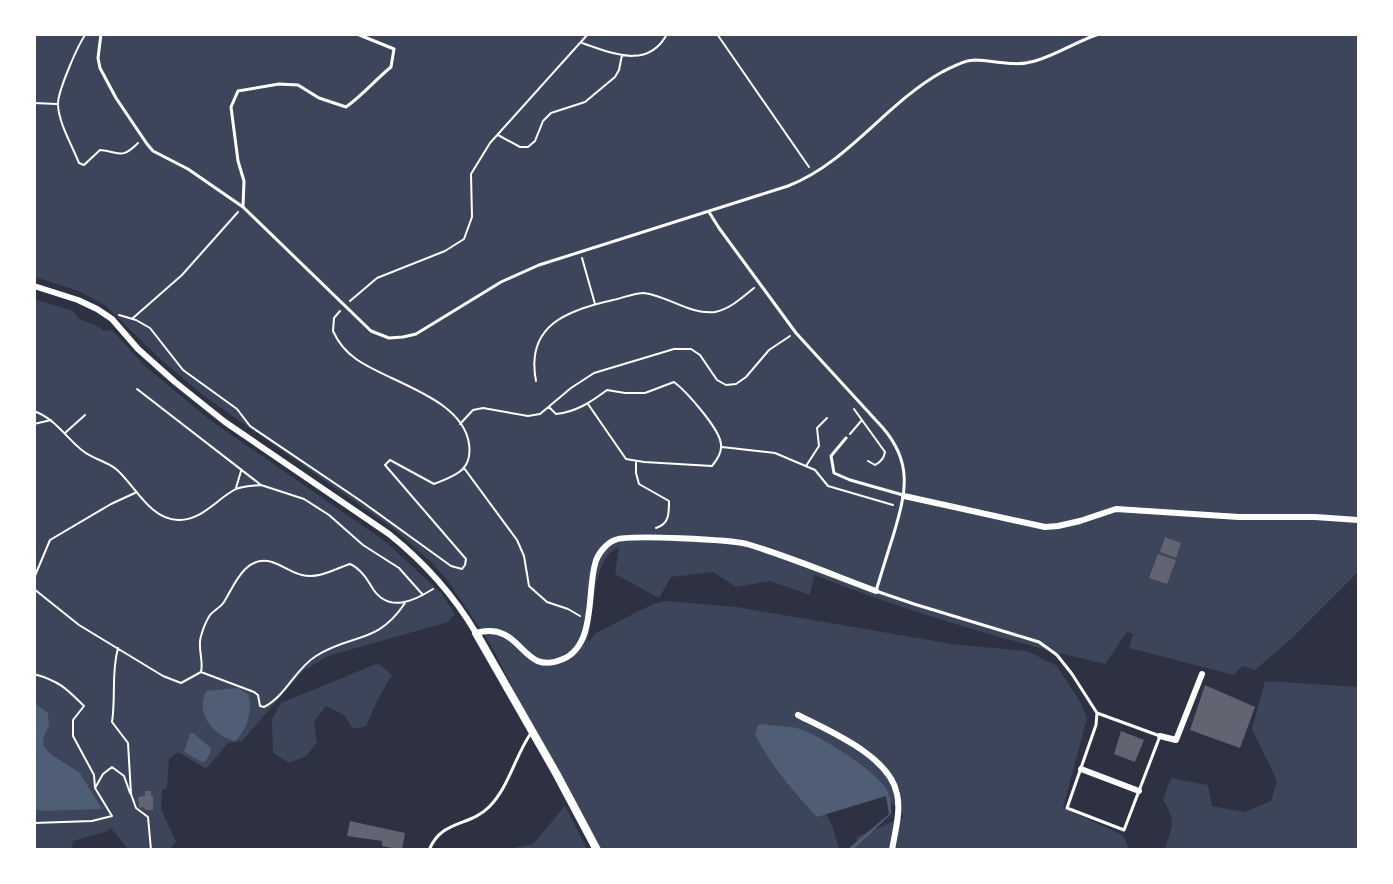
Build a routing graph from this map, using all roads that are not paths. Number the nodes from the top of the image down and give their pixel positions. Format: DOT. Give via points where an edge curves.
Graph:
graph roads {
  1 [pos="101,34"];
  2 [pos="357,34"];
  3 [pos="1099,34"];
  4 [pos="243,207"];
  5 [pos="709,212"];
  6 [pos="34,286"];
  7 [pos="846,438"];
  8 [pos="904,496"];
  9 [pos="1359,520"];
  10 [pos="876,591"];
  11 [pos="476,633"];
  12 [pos="1202,674"];
  13 [pos="1097,713"];
  14 [pos="798,715"];
  15 [pos="532,732"];
  16 [pos="1160,736"];
  17 [pos="1081,769"];
  18 [pos="1139,791"];
  19 [pos="429,849"];
  20 [pos="597,849"];
  21 [pos="892,849"];
  1 -- 4 [label="lane" via="99,68 142,138 153,151 188,169"];
  2 -- 4 [label="lane" via="394,49 392,67 346,107 319,98 298,85 238,91 231,107 244,181"];
  3 -- 5 [label="lane" via="1036,61 1019,64 975,60 942,72 814,174"];
  4 -- 5 [label="lane" via="371,331 380,336 403,337 538,265"];
  5 -- 8 [label="lane" via="796,333 893,439 905,473"];
  6 -- 11 [label="street" via="97,309 175,382 225,422 389,534 441,583"];
  7 -- 8 [label="lane" via="831,456 834,473"];
  8 -- 9 [label="street" via="1045,527 1116,509"];
  8 -- 10 [label="lane"];
  10 -- 11 [label="street" via="744,544 651,537 615,540 595,563 583,640 566,658 545,664 529,657 506,634 496,630"];
  10 -- 13 [label="lane" via="1039,642 1057,655"];
  11 -- 15 [label="street"];
  12 -- 16 [label="street" via="1176,740"];
  13 -- 16 [label="lane"];
  13 -- 17 [label="lane"];
  14 -- 21 [label="street" via="848,741 877,762 894,781 898,804"];
  15 -- 19 [label="lane" via="489,807 452,824 433,839"];
  15 -- 20 [label="street"];
  16 -- 18 [label="lane"];
  17 -- 18 [label="street"];
  17 -- 18 [label="lane" via="1067,807 1124,830"];
}
